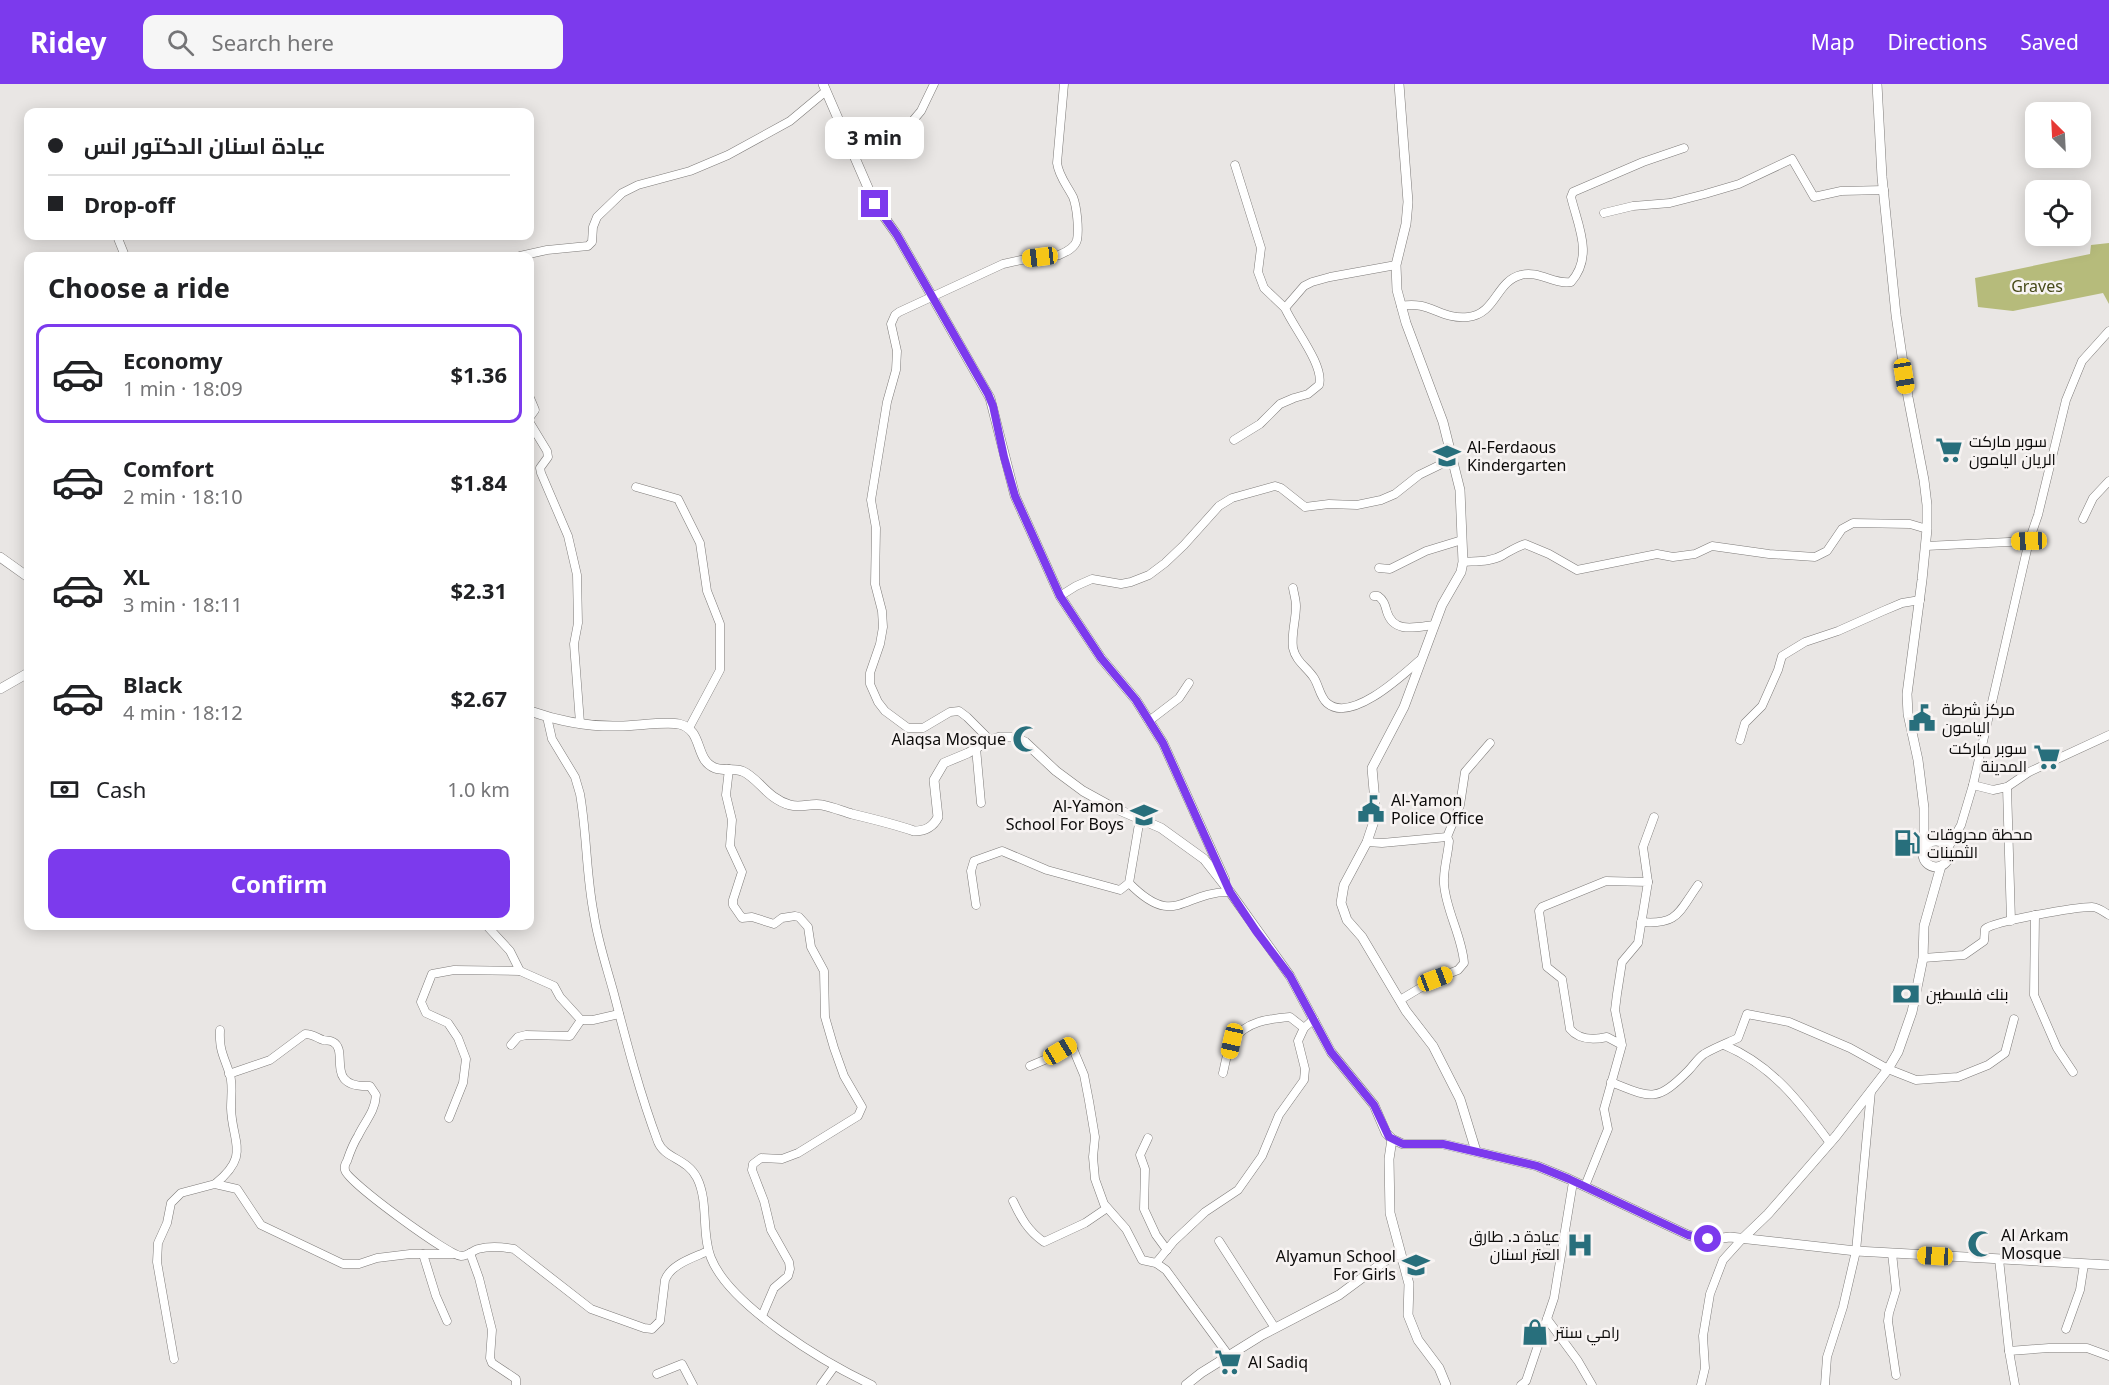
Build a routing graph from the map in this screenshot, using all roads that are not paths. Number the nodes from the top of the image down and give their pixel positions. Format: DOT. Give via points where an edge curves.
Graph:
graph roads {
  1 [pos="934,84"];
  2 [pos="1064,84"];
  3 [pos="1399,84"];
  4 [pos="1877,84"];
  5 [pos="825,87"];
  6 [pos="1684,148"];
  7 [pos="854,156"];
  8 [pos="1235,165"];
  9 [pos="1884,190"];
  10 [pos="1604,213"];
  11 [pos="534,253"];
  12 [pos="1396,265"];
  13 [pos="933,296"];
  14 [pos="1401,306"];
  15 [pos="1285,308"];
  16 [pos="2109,331"];
  17 [pos="534,430"];
  18 [pos="1234,440"];
  19 [pos="1452,459"];
  20 [pos="2109,481"];
  21 [pos="636,487"];
  22 [pos="2083,519"];
  23 [pos="1927,529"];
  24 [pos="1462,540"];
  25 [pos="2029,541"];
  26 [pos="1926,546"];
  27 [pos="0,557"];
  28 [pos="1463,562"];
  29 [pos="1379,568"];
  30 [pos="24,574"];
  31 [pos="1293,588"];
  32 [pos="1060,596"];
  33 [pos="1374,596"];
  34 [pos="1920,600"];
  35 [pos="1434,625"];
  36 [pos="1421,659"];
  37 [pos="24,675"];
  38 [pos="1189,682"];
  39 [pos="0,688"];
  40 [pos="534,712"];
  41 [pos="547,717"];
  42 [pos="1149,721"];
  43 [pos="580,723"];
  44 [pos="689,728"];
  45 [pos="2109,735"];
  46 [pos="990,740"];
  47 [pos="1740,740"];
  48 [pos="1490,743"];
  49 [pos="976,748"];
  50 [pos="729,769"];
  51 [pos="1973,785"];
  52 [pos="2007,787"];
  53 [pos="981,803"];
  54 [pos="1654,817"];
  55 [pos="1140,818"];
  56 [pos="1448,837"];
  57 [pos="1367,842"];
  58 [pos="1948,848"];
  59 [pos="1924,849"];
  60 [pos="1941,866"];
  61 [pos="1648,882"];
  62 [pos="1129,883"];
  63 [pos="1698,885"];
  64 [pos="1230,892"];
  65 [pos="976,905"];
  66 [pos="2036,915"];
  67 [pos="2109,915"];
  68 [pos="2011,921"];
  69 [pos="1641,922"];
  70 [pos="491,930"];
  71 [pos="1923,958"];
  72 [pos="520,971"];
  73 [pos="1400,1000"];
  74 [pos="619,1014"];
  75 [pos="1314,1019"];
  76 [pos="581,1020"];
  77 [pos="2014,1020"];
  78 [pos="1304,1028"];
  79 [pos="220,1030"];
  80 [pos="1622,1044"];
  81 [pos="511,1045"];
  82 [pos="1724,1045"];
  83 [pos="1030,1066"];
  84 [pos="1888,1069"];
  85 [pos="2073,1072"];
  86 [pos="1222,1073"];
  87 [pos="230,1074"];
  88 [pos="1611,1082"];
  89 [pos="1871,1091"];
  90 [pos="449,1118"];
  91 [pos="1148,1138"];
  92 [pos="1392,1139"];
  93 [pos="1830,1143"];
  94 [pos="1476,1151"];
  95 [pos="1573,1182"];
  96 [pos="215,1184"];
  97 [pos="1585,1186"];
  98 [pos="1013,1201"];
  99 [pos="1107,1208"];
  100 [pos="1742,1239"];
  101 [pos="1219,1241"];
  102 [pos="1167,1250"];
  103 [pos="708,1251"];
  104 [pos="1856,1251"];
  105 [pos="470,1253"];
  106 [pos="1892,1253"];
  107 [pos="423,1254"];
  108 [pos="455,1254"];
  109 [pos="1400,1254"];
  110 [pos="1999,1259"];
  111 [pos="1156,1263"];
  112 [pos="2084,1264"];
  113 [pos="2109,1265"];
  114 [pos="762,1316"];
  115 [pos="1547,1319"];
  116 [pos="447,1321"];
  117 [pos="1275,1328"];
  118 [pos="2066,1329"];
  119 [pos="2009,1351"];
  120 [pos="1229,1356"];
  121 [pos="2109,1356"];
  122 [pos="174,1359"];
  123 [pos="834,1367"];
  124 [pos="657,1374"];
  125 [pos="1896,1375"];
  126 [pos="516,1385"];
  127 [pos="693,1385"];
  128 [pos="821,1385"];
  129 [pos="872,1385"];
  130 [pos="1186,1385"];
  131 [pos="1446,1385"];
  132 [pos="1521,1385"];
  133 [pos="1592,1385"];
  134 [pos="1701,1385"];
  135 [pos="1826,1385"];
  136 [pos="2015,1385"];
  1 -- 7 [label="street" via="921,111 899,137"];
  2 -- 13 [label="street" via="1057,163 1075,204 1077,240 1065,253 1003,264"];
  3 -- 12 [label="street" via="1408,202"];
  4 -- 9 [label="street"];
  5 -- 7 [label="street"];
  5 -- 11 [label="street" via="790,121 728,155 622,193 597,218 588,246"];
  6 -- 14 [label="street" via="1573,192 1584,250 1580,270 1571,282 1523,274 1504,286 1487,309 1472,316 1449,316 1419,304"];
  7 -- 13 [label="street" via="875,204"];
  8 -- 15 [label="street" via="1261,248 1258,272 1264,288"];
  9 -- 10 [label="street" via="1851,190 1814,197 1792,159 1739,184 1705,194"];
  9 -- 23 [label="street" via="1901,354 1924,480"];
  12 -- 14 [label="street"];
  12 -- 15 [label="street" via="1312,282"];
  13 -- 32 [label="street" via="990,398 1015,496"];
  13 -- 46 [label="street" via="895,315 891,324 897,351 896,370 887,402 872,500 875,584 883,627 869,679 885,711 908,728 923,728 958,711"];
  14 -- 19 [label="street" via="1443,422"];
  15 -- 18 [label="street" via="1317,366 1320,383 1308,394 1280,404 1260,424"];
  16 -- 25 [label="street" via="2082,361 2066,400"];
  17 -- 43 [label="street" via="547,452 541,473 568,536 576,568 579,588 574,644"];
  19 -- 24 [label="street" via="1462,499"];
  19 -- 32 [label="street" via="1419,475 1388,498 1368,503 1305,507 1275,486 1240,495 1219,506 1184,545 1149,575 1121,584 1092,579"];
  20 -- 22 [label="street" via="2093,498"];
  21 -- 44 [label="street" via="678,499 700,543 707,591 720,624 720,670"];
  23 -- 26 [label="street"];
  23 -- 28 [label="street" via="1910,524 1853,523 1842,529 1827,551 1815,557 1712,546 1695,554 1657,554 1577,570 1525,544 1486,561"];
  24 -- 28 [label="street"];
  24 -- 29 [label="street" via="1426,551 1390,569"];
  25 -- 26 [label="street"];
  25 -- 51 [label="street"];
  26 -- 34 [label="street"];
  27 -- 30 [label="street"];
  28 -- 35 [label="street"];
  31 -- 36 [label="street" via="1293,650 1331,706 1350,708 1388,688"];
  32 -- 42 [label="street"];
  33 -- 35 [label="street" via="1382,598 1391,621 1399,627"];
  34 -- 47 [label="street" via="1902,603 1805,642 1782,656 1762,706 1745,723"];
  34 -- 59 [label="street" via="1907,699 1924,808"];
  35 -- 36 [label="street"];
  36 -- 57 [label="street" via="1404,707 1372,768 1375,812"];
  37 -- 39 [label="street"];
  38 -- 42 [label="street" via="1179,698"];
  40 -- 41 [label="street"];
  41 -- 43 [label="street"];
  41 -- 74 [label="street" via="552,739 575,777 580,794 594,915"];
  42 -- 64 [label="street" via="1185,789"];
  43 -- 44 [label="street" via="670,723"];
  44 -- 50 [label="street" via="707,763"];
  45 -- 52 [label="street" via="2029,772"];
  46 -- 49 [label="street"];
  46 -- 55 [label="street" via="1004,736 1021,740 1083,791"];
  48 -- 56 [label="street" via="1465,772 1460,805"];
  49 -- 50 [label="street" via="940,767 933,785 938,816 921,831 822,805 790,805 770,795 743,772"];
  49 -- 53 [label="street"];
  50 -- 114 [label="street" via="726,795 732,820 730,846 742,872 733,905 742,918 774,924 795,916 808,927 811,947 824,970 828,1028 844,1076 862,1107 858,1116 798,1153 782,1159 761,1158 753,1164 771,1230 790,1269 774,1288"];
  51 -- 52 [label="street" via="1993,790"];
  51 -- 58 [label="street" via="1961,825"];
  52 -- 68 [label="street"];
  54 -- 61 [label="street" via="1643,847"];
  55 -- 62 [label="street"];
  55 -- 64 [label="street" via="1204,859"];
  56 -- 57 [label="street"];
  56 -- 73 [label="street" via="1444,883 1464,963 1458,970"];
  57 -- 73 [label="street" via="1344,885 1342,909"];
  58 -- 59 [label="street" via="1937,841"];
  58 -- 60 [label="street" via="1947,860"];
  59 -- 60 [label="street" via="1929,865"];
  60 -- 71 [label="street" via="1924,926"];
  61 -- 69 [label="street"];
  61 -- 80 [label="street" via="1606,881 1539,911 1547,967 1562,979 1570,1029 1581,1038 1607,1037"];
  62 -- 64 [label="street" via="1157,905 1172,906"];
  62 -- 65 [label="street" via="1120,890 1105,887 1047,870 1002,851 974,861 971,871"];
  63 -- 69 [label="street" via="1675,918"];
  64 -- 75 [label="street" via="1290,976"];
  66 -- 67 [label="street" via="2092,907"];
  66 -- 68 [label="street"];
  66 -- 85 [label="street" via="2034,995 2057,1048"];
  68 -- 71 [label="street" via="1988,926 1983,941 1964,955"];
  69 -- 80 [label="street" via="1638,943 1622,962 1615,1010"];
  70 -- 72 [label="street" via="510,951"];
  71 -- 84 [label="street" via="1908,1029"];
  72 -- 76 [label="street" via="554,986"];
  72 -- 90 [label="street" via="432,974 421,1002 426,1013 448,1023 466,1059 463,1083"];
  73 -- 94 [label="street" via="1432,1046 1461,1099"];
  74 -- 76 [label="street"];
  74 -- 103 [label="street" via="659,1144 666,1153 686,1163 698,1179"];
  75 -- 78 [label="street"];
  75 -- 92 [label="street" via="1331,1052 1374,1105"];
  76 -- 81 [label="street" via="570,1036 526,1035"];
  77 -- 84 [label="street" via="2005,1053 1958,1077 1916,1080"];
  78 -- 86 [label="street" via="1290,1017 1250,1025 1232,1041"];
  78 -- 102 [label="street" via="1298,1041 1304,1080 1279,1114 1262,1156 1238,1190 1205,1212"];
  79 -- 87 [label="street" via="222,1057"];
  80 -- 88 [label="street"];
  82 -- 84 [label="street" via="1738,1038 1747,1014 1789,1022"];
  82 -- 88 [label="street" via="1704,1054 1661,1094 1635,1092"];
  82 -- 93 [label="street" via="1778,1079"];
  83 -- 99 [label="street" via="1071,1044 1086,1084 1095,1137 1095,1179"];
  84 -- 89 [label="street"];
  87 -- 96 [label="street" via="238,1148 229,1171"];
  87 -- 108 [label="street" via="270,1060 305,1034 334,1042 346,1081 357,1087 370,1086 376,1095 372,1114 358,1134 345,1172 372,1196"];
  88 -- 97 [label="street" via="1604,1109 1608,1129"];
  89 -- 93 [label="street"];
  89 -- 104 [label="street"];
  91 -- 102 [label="street" via="1140,1155 1144,1209"];
  92 -- 94 [label="street" via="1403,1144 1443,1144"];
  92 -- 109 [label="street" via="1390,1213"];
  93 -- 100 [label="street"];
  94 -- 95 [label="street" via="1537,1166"];
  95 -- 97 [label="street"];
  95 -- 115 [label="street"];
  96 -- 107 [label="street" via="232,1186 241,1192 261,1225 343,1264"];
  96 -- 122 [label="street" via="175,1197 158,1243 159,1282"];
  97 -- 100 [label="street" via="1688,1235"];
  98 -- 99 [label="street" via="1021,1218 1044,1242"];
  99 -- 111 [label="street" via="1126,1229 1142,1260"];
  100 -- 104 [label="street"];
  100 -- 134 [label="street" via="1723,1260 1710,1294"];
  101 -- 117 [label="street"];
  102 -- 111 [label="street"];
  103 -- 105 [label="street" via="667,1274 660,1321 648,1329 591,1309 514,1249 483,1248"];
  103 -- 114 [label="street" via="725,1283"];
  104 -- 106 [label="street"];
  104 -- 135 [label="street" via="1827,1357"];
  105 -- 108 [label="street"];
  105 -- 126 [label="street" via="491,1324 490,1358 516,1379"];
  106 -- 110 [label="street"];
  106 -- 125 [label="street" via="1896,1290 1888,1321"];
  107 -- 108 [label="street"];
  107 -- 116 [label="street"];
  109 -- 117 [label="street" via="1340,1295"];
  109 -- 131 [label="street" via="1409,1284 1407,1309 1412,1328"];
  110 -- 112 [label="street"];
  110 -- 119 [label="street"];
  111 -- 120 [label="street" via="1166,1270"];
  112 -- 113 [label="street"];
  112 -- 118 [label="street" via="2080,1290"];
  114 -- 123 [label="street"];
  115 -- 132 [label="street" via="1526,1381"];
  115 -- 133 [label="street"];
  117 -- 120 [label="street"];
  119 -- 121 [label="street" via="2087,1348"];
  119 -- 136 [label="street"];
  120 -- 130 [label="street"];
  123 -- 128 [label="street"];
  123 -- 129 [label="street"];
  124 -- 127 [label="street" via="682,1364"];
}
